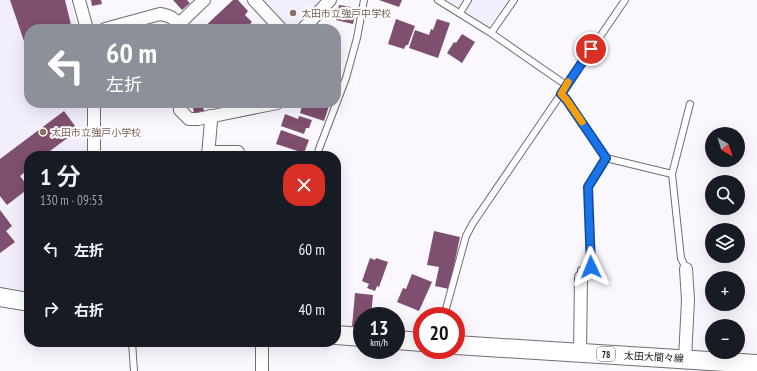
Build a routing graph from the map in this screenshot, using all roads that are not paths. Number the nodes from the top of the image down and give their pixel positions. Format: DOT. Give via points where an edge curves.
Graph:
graph roads {
  1 [pos="79,0"];
  2 [pos="204,0"];
  3 [pos="254,0"];
  4 [pos="330,0"];
  5 [pos="364,0"];
  6 [pos="438,0"];
  7 [pos="514,0"];
  8 [pos="625,0"];
  9 [pos="466,1"];
  10 [pos="460,13"];
  11 [pos="85,24"];
  12 [pos="123,24"];
  13 [pos="180,24"];
  14 [pos="184,24"];
  15 [pos="276,24"];
  16 [pos="308,24"];
  17 [pos="490,33"];
  18 [pos="566,85"];
  19 [pos="341,91"];
  20 [pos="561,94"];
  21 [pos="690,104"];
  22 [pos="94,108"];
  23 [pos="180,108"];
  24 [pos="252,108"];
  25 [pos="335,108"];
  26 [pos="210,116"];
  27 [pos="94,151"];
  28 [pos="208,151"];
  29 [pos="318,151"];
  30 [pos="606,158"];
  31 [pos="672,174"];
  32 [pos="686,269"];
  33 [pos="581,277"];
  34 [pos="0,297"];
  35 [pos="24,301"];
  36 [pos="446,307"];
  37 [pos="341,335"];
  38 [pos="353,336"];
  39 [pos="465,346"];
  40 [pos="132,347"];
  41 [pos="262,347"];
  42 [pos="580,353"];
  43 [pos="686,359"];
  44 [pos="757,364"];
  45 [pos="134,371"];
  46 [pos="262,371"];
  1 -- 11 [label="street"];
  2 -- 14 [label="street"];
  3 -- 15 [label="street"];
  4 -- 16 [label="street"];
  5 -- 19 [label="lane" via="357,38"];
  6 -- 10 [label="lane"];
  7 -- 17 [label="lane"];
  8 -- 18 [label="lane"];
  9 -- 10 [label="lane"];
  10 -- 17 [label="lane"];
  12 -- 13 [label="street" via="160,14 169,15"];
  17 -- 18 [label="lane"];
  18 -- 20 [label="lane"];
  20 -- 30 [label="lane"];
  20 -- 36 [label="lane" via="466,236"];
  21 -- 31 [label="lane"];
  22 -- 27 [label="street"];
  23 -- 26 [label="street" via="189,119"];
  24 -- 26 [label="street"];
  25 -- 29 [label="lane"];
  26 -- 28 [label="street"];
  30 -- 31 [label="lane"];
  30 -- 33 [label="lane" via="588,187 591,267 581,270"];
  31 -- 32 [label="lane" via="681,258"];
  32 -- 43 [label="street"];
  33 -- 42 [label="street"];
  34 -- 35 [label="main road"];
  37 -- 38 [label="main road"];
  39 -- 42 [label="main road, 太田大間々線 / 78"];
  40 -- 45 [label="lane"];
  41 -- 46 [label="street"];
  42 -- 43 [label="main road, 太田大間々線 / 78"];
  43 -- 44 [label="main road, 太田大間々線 / 78"];
}
